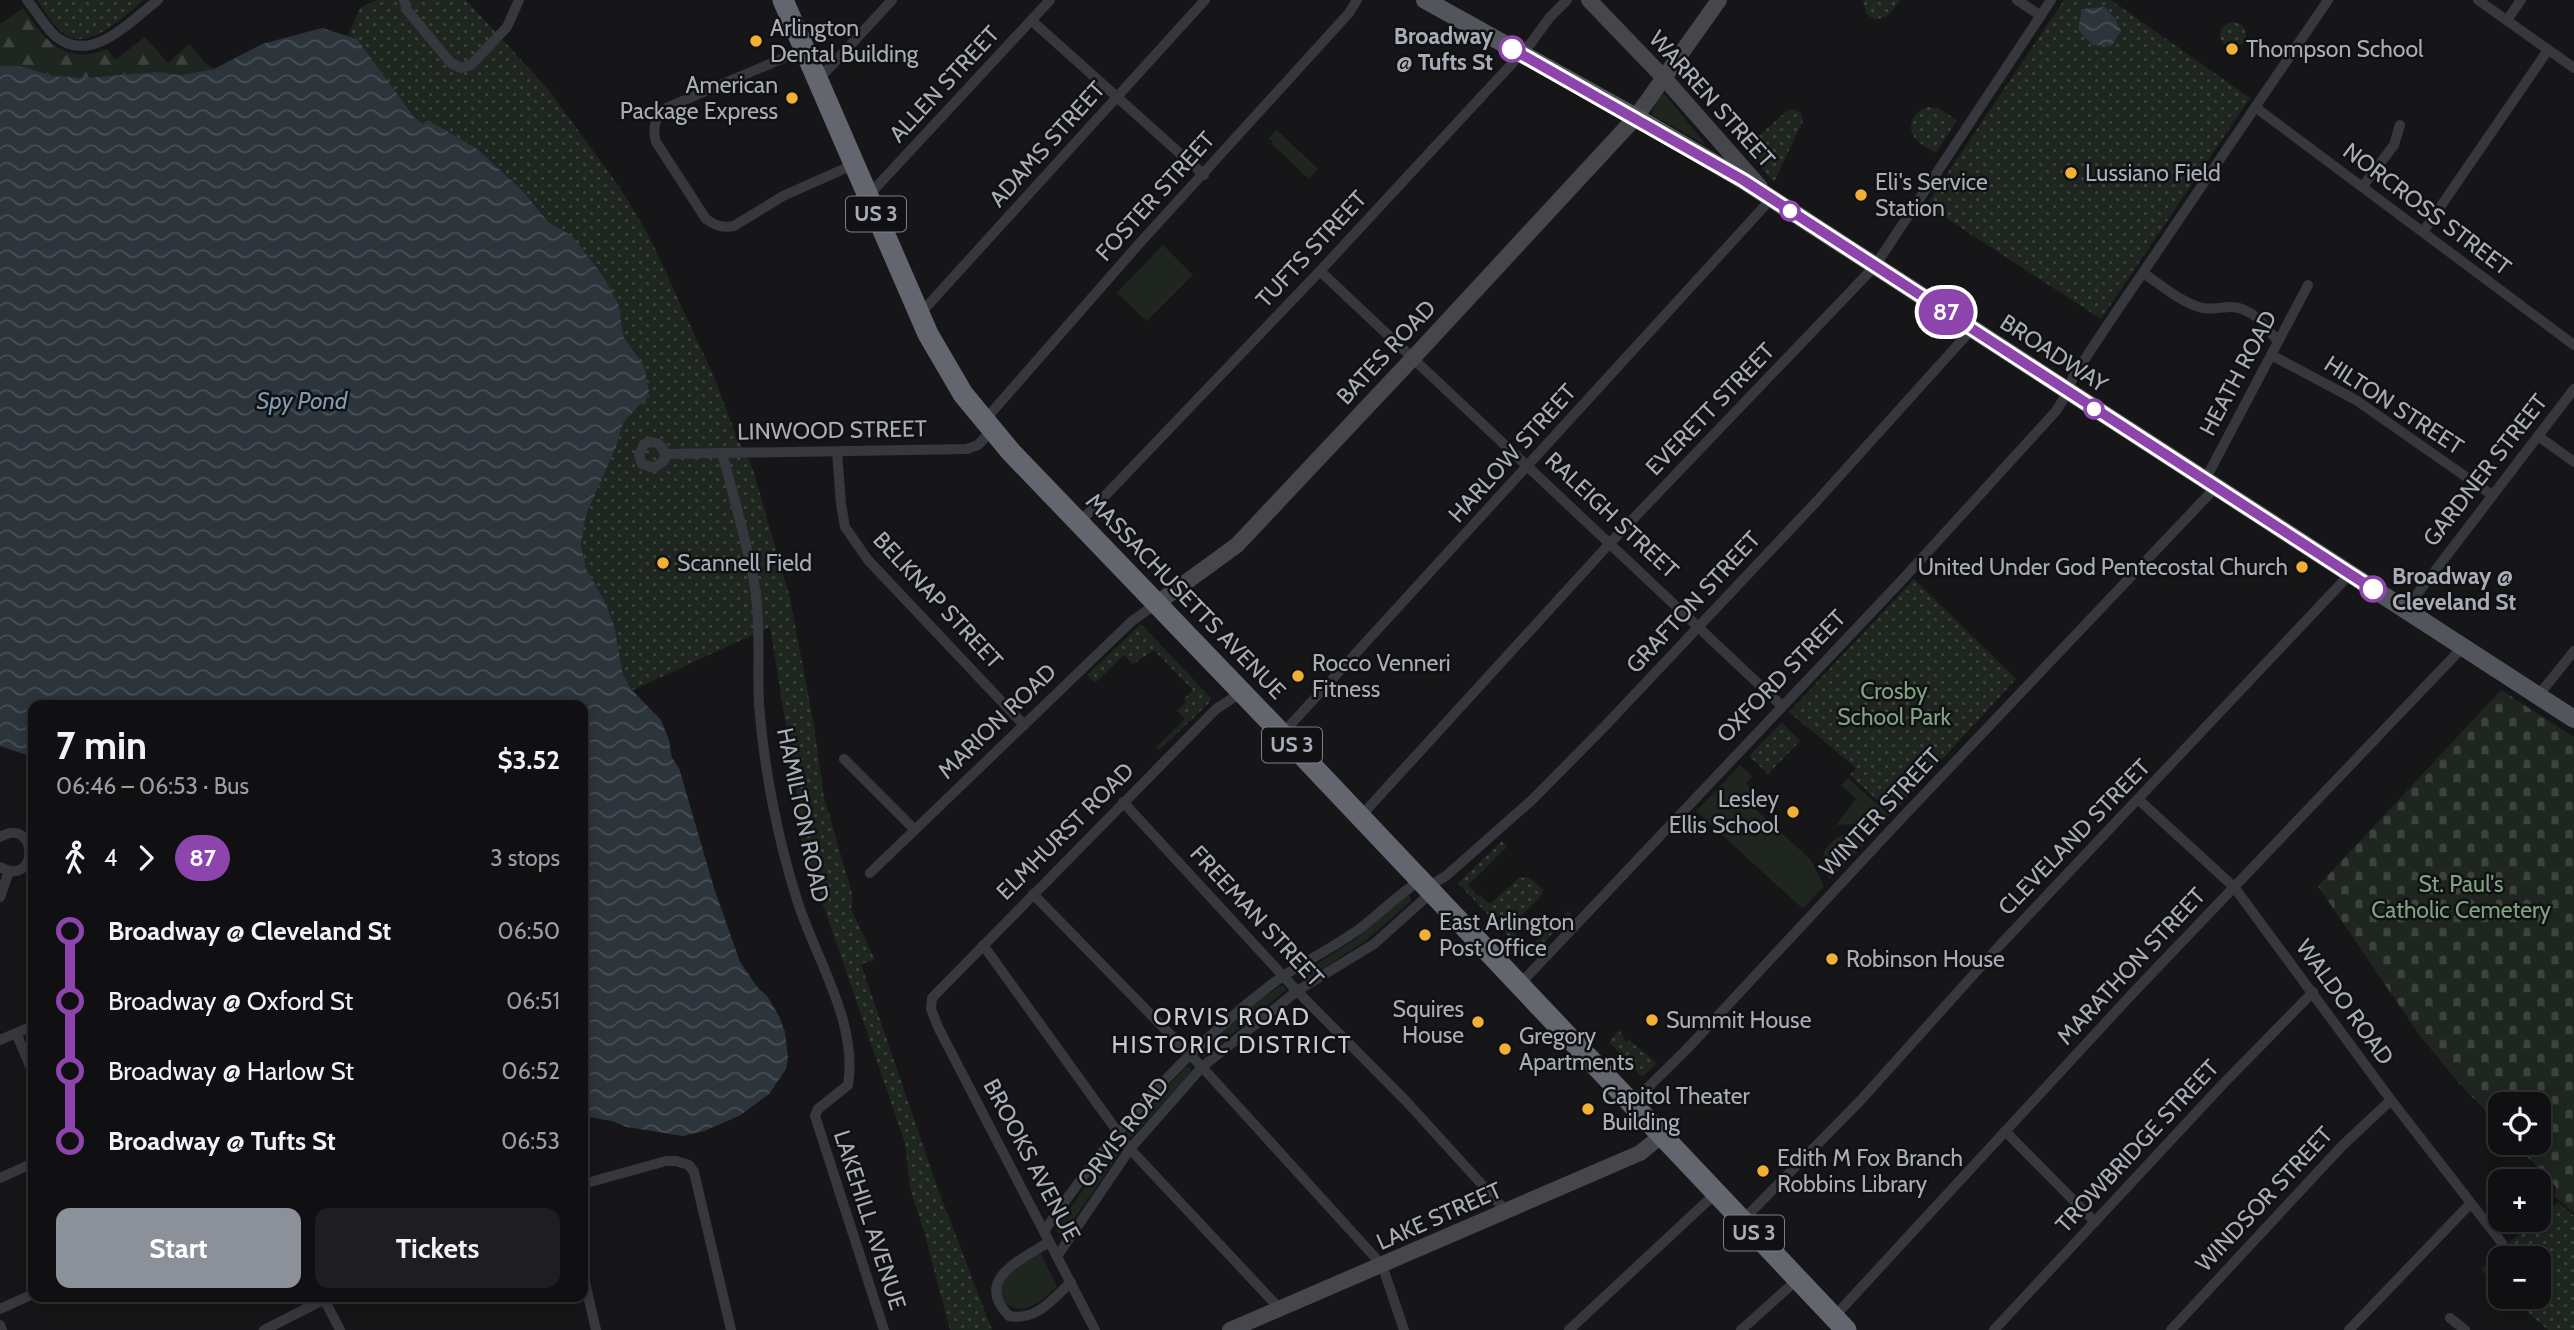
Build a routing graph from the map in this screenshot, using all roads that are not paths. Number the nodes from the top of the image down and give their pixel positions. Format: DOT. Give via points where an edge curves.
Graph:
graph roads {
  1 [pos="158,0"];
  2 [pos="404,0"];
  3 [pos="519,0"];
  4 [pos="783,0"];
  5 [pos="892,0"];
  6 [pos="1050,0"];
  7 [pos="1205,0"];
  8 [pos="1357,0"];
  9 [pos="1425,0"];
  10 [pos="1567,0"];
  11 [pos="1590,0"];
  12 [pos="1719,0"];
  13 [pos="2017,0"];
  14 [pos="2051,0"];
  15 [pos="2328,0"];
  16 [pos="2478,0"];
  17 [pos="2521,0"];
  18 [pos="27,1"];
  19 [pos="2041,16"];
  20 [pos="1031,20"];
  21 [pos="2507,20"];
  22 [pos="804,49"];
  23 [pos="2549,50"];
  24 [pos="1521,54"];
  25 [pos="2574,68"];
  26 [pos="1665,79"];
  27 [pos="818,80"];
  28 [pos="1117,97"];
  29 [pos="2255,107"];
  30 [pos="1636,117"];
  31 [pos="2400,125"];
  32 [pos="855,164"];
  33 [pos="1204,175"];
  34 [pos="2363,186"];
  35 [pos="868,196"];
  36 [pos="1771,199"];
  37 [pos="2423,232"];
  38 [pos="1875,266"];
  39 [pos="1320,271"];
  40 [pos="2143,273"];
  41 [pos="2308,285"];
  42 [pos="919,315"];
  43 [pos="1972,329"];
  44 [pos="2278,342"];
  45 [pos="2574,345"];
  46 [pos="2271,355"];
  47 [pos="1412,358"];
  48 [pos="2574,389"];
  49 [pos="2068,392"];
  50 [pos="988,425"];
  51 [pos="2538,436"];
  52 [pos="837,452"];
  53 [pos="722,453"];
  54 [pos="665,454"];
  55 [pos="2574,462"];
  56 [pos="1529,466"];
  57 [pos="2210,483"];
  58 [pos="2492,495"];
  59 [pos="1079,523"];
  60 [pos="1611,542"];
  61 [pos="2350,574"];
  62 [pos="1156,604"];
  63 [pos="2405,610"];
  64 [pos="1699,626"];
  65 [pos="2463,648"];
  66 [pos="2574,651"];
  67 [pos="1242,692"];
  68 [pos="2538,696"];
  69 [pos="1782,705"];
  70 [pos="2574,719"];
  71 [pos="1024,725"];
  72 [pos="1282,734"];
  73 [pos="844,759"];
  74 [pos="2139,800"];
  75 [pos="1123,802"];
  76 [pos="1360,817"];
  77 [pos="914,829"];
  78 [pos="0,837"];
  79 [pos="28,843"];
  80 [pos="28,861"];
  81 [pos="5,869"];
  82 [pos="870,873"];
  83 [pos="1426,886"];
  84 [pos="2234,887"];
  85 [pos="1033,894"];
  86 [pos="0,897"];
  87 [pos="983,945"];
  88 [pos="1285,976"];
  89 [pos="1519,985"];
  90 [pos="1297,991"];
  91 [pos="2313,992"];
  92 [pos="930,1009"];
  93 [pos="28,1029"];
  94 [pos="16,1033"];
  95 [pos="0,1040"];
  96 [pos="1189,1055"];
  97 [pos="28,1061"];
  98 [pos="1202,1068"];
  99 [pos="2391,1100"];
  100 [pos="1632,1104"];
  101 [pos="816,1123"];
  102 [pos="2005,1131"];
  103 [pos="1119,1133"];
  104 [pos="1661,1136"];
  105 [pos="1130,1149"];
  106 [pos="28,1165"];
  107 [pos="0,1178"];
  108 [pos="588,1183"];
  109 [pos="1716,1193"];
  110 [pos="2470,1204"];
  111 [pos="1506,1211"];
  112 [pos="1742,1221"];
  113 [pos="2095,1222"];
  114 [pos="1045,1230"];
  115 [pos="1049,1242"];
  116 [pos="2502,1243"];
  117 [pos="1058,1255"];
  118 [pos="1382,1265"];
  119 [pos="1798,1279"];
  120 [pos="1071,1282"];
  121 [pos="588,1295"];
  122 [pos="28,1296"];
  123 [pos="317,1302"];
  124 [pos="327,1302"];
  125 [pos="0,1309"];
  126 [pos="1280,1309"];
  127 [pos="2450,1318"];
  128 [pos="1840,1324"];
  129 [pos="0,1325"];
  130 [pos="2,1330"];
  131 [pos="264,1330"];
  132 [pos="340,1330"];
  133 [pos="596,1330"];
  134 [pos="731,1330"];
  135 [pos="884,1330"];
  136 [pos="1095,1330"];
  137 [pos="1230,1330"];
  138 [pos="1404,1330"];
  139 [pos="1569,1330"];
  140 [pos="1741,1330"];
  141 [pos="1994,1330"];
  142 [pos="2171,1330"];
  143 [pos="2349,1330"];
  144 [pos="2465,1330"];
  1 -- 18 [label="street" via="103,41 86,46 59,38"];
  2 -- 3 [label="street" via="407,10 451,63 461,68 471,65 508,27"];
  4 -- 22 [label="highway, MASSACHUSETTS AVENUE / US 3"];
  5 -- 27 [label="street"];
  6 -- 20 [label="street, ALLEN STREET"];
  7 -- 28 [label="street, ADAMS STREET"];
  8 -- 33 [label="street, FOSTER STREET"];
  9 -- 24 [label="main road, BROADWAY"];
  10 -- 24 [label="street, TUFTS STREET"];
  11 -- 26 [label="street, WARREN STREET"];
  12 -- 26 [label="street, BATES ROAD"];
  13 -- 19 [label="street"];
  14 -- 19 [label="street, EVERETT STREET"];
  15 -- 29 [label="street, OXFORD STREET"];
  16 -- 21 [label="street"];
  17 -- 21 [label="street"];
  19 -- 38 [label="street, EVERETT STREET"];
  20 -- 28 [label="street"];
  20 -- 35 [label="street, ALLEN STREET"];
  21 -- 23 [label="street"];
  22 -- 27 [label="highway, MASSACHUSETTS AVENUE / US 3"];
  22 -- 32 [label="street" via="666,108 655,123 656,142 706,219 724,228"];
  23 -- 25 [label="street"];
  23 -- 37 [label="street"];
  24 -- 30 [label="main road, BROADWAY"];
  24 -- 39 [label="street, TUFTS STREET"];
  26 -- 30 [label="street, BATES ROAD"];
  26 -- 36 [label="street, WARREN STREET"];
  27 -- 32 [label="highway, MASSACHUSETTS AVENUE / US 3"];
  28 -- 33 [label="street"];
  28 -- 42 [label="street, ADAMS STREET"];
  29 -- 34 [label="street, NORCROSS STREET"];
  29 -- 40 [label="street, OXFORD STREET"];
  30 -- 36 [label="main road, BROADWAY"];
  30 -- 47 [label="street, BATES ROAD"];
  31 -- 34 [label="street" via="2394,145"];
  32 -- 35 [label="highway, MASSACHUSETTS AVENUE / US 3"];
  33 -- 50 [label="street, FOSTER STREET" via="1129,256"];
  34 -- 37 [label="street, NORCROSS STREET"];
  35 -- 42 [label="highway, MASSACHUSETTS AVENUE / US 3"];
  36 -- 38 [label="main road, BROADWAY"];
  36 -- 56 [label="street, HARLOW STREET"];
  37 -- 45 [label="street, NORCROSS STREET"];
  38 -- 43 [label="main road, BROADWAY"];
  38 -- 60 [label="street, EVERETT STREET"];
  39 -- 47 [label="street, RALEIGH STREET"];
  39 -- 59 [label="street, TUFTS STREET"];
  40 -- 44 [label="street" via="2201,308 2244,310 2262,322"];
  40 -- 49 [label="street, OXFORD STREET" via="2073,377"];
  41 -- 44 [label="street, HEATH ROAD"];
  42 -- 50 [label="highway, MASSACHUSETTS AVENUE / US 3" via="950,373"];
  43 -- 49 [label="main road, BROADWAY"];
  43 -- 64 [label="street, GRAFTON STREET"];
  44 -- 46 [label="street, HEATH ROAD"];
  46 -- 57 [label="street, HEATH ROAD"];
  46 -- 58 [label="street, HILTON STREET" via="2356,400"];
  47 -- 56 [label="street, RALEIGH STREET"];
  47 -- 62 [label="street, BATES ROAD" via="1237,545"];
  48 -- 51 [label="street, GARDNER STREET"];
  49 -- 57 [label="main road, BROADWAY"];
  49 -- 69 [label="street, OXFORD STREET" via="2056,411 1903,579"];
  50 -- 52 [label="street, LINWOOD STREET" via="978,445 967,449"];
  50 -- 59 [label="highway, MASSACHUSETTS AVENUE / US 3"];
  51 -- 55 [label="street"];
  51 -- 58 [label="street, GARDNER STREET"];
  52 -- 53 [label="street, LINWOOD STREET"];
  52 -- 71 [label="street, BELKNAP STREET" via="845,527 868,560"];
  53 -- 54 [label="street, LINWOOD STREET"];
  53 -- 101 [label="street, HAMILTON ROAD" via="755,589 759,704 770,785 798,903 851,1052 848,1085 816,1112"];
  56 -- 60 [label="street, RALEIGH STREET"];
  56 -- 72 [label="street, HARLOW STREET"];
  57 -- 61 [label="main road, BROADWAY"];
  57 -- 100 [label="street, WINTER STREET"];
  58 -- 63 [label="street, GARDNER STREET"];
  59 -- 62 [label="highway, MASSACHUSETTS AVENUE / US 3"];
  60 -- 64 [label="street, RALEIGH STREET"];
  60 -- 76 [label="street, EVERETT STREET"];
  61 -- 63 [label="main road, BROADWAY"];
  61 -- 74 [label="street, CLEVELAND STREET"];
  62 -- 67 [label="highway, MASSACHUSETTS AVENUE / US 3"];
  62 -- 71 [label="street, MARION ROAD" via="1132,621"];
  63 -- 65 [label="main road, BROADWAY"];
  64 -- 69 [label="street, RALEIGH STREET"];
  64 -- 83 [label="street, GRAFTON STREET" via="1533,799 1446,876"];
  65 -- 68 [label="main road, BROADWAY"];
  65 -- 84 [label="street, MARATHON STREET"];
  66 -- 68 [label="street"];
  67 -- 72 [label="highway, MASSACHUSETTS AVENUE / US 3"];
  67 -- 75 [label="street, ELMHURST ROAD" via="1216,709"];
  68 -- 70 [label="main road, BROADWAY"];
  69 -- 89 [label="street, OXFORD STREET"];
  71 -- 77 [label="street, MARION ROAD"];
  72 -- 76 [label="highway, MASSACHUSETTS AVENUE / US 3"];
  73 -- 77 [label="street"];
  74 -- 84 [label="street, WALDO ROAD"];
  74 -- 112 [label="street, CLEVELAND STREET" via="1860,1101"];
  75 -- 85 [label="street, ELMHURST ROAD"];
  75 -- 88 [label="street, FREEMAN STREET"];
  76 -- 83 [label="highway, MASSACHUSETTS AVENUE / US 3"];
  77 -- 82 [label="street, MARION ROAD"];
  78 -- 79 [label="street" via="14,833"];
  80 -- 81 [label="street" via="18,870"];
  81 -- 86 [label="street"];
  83 -- 88 [label="street, ORVIS ROAD" via="1399,894 1362,927"];
  83 -- 89 [label="highway, MASSACHUSETTS AVENUE / US 3"];
  83 -- 90 [label="street, ORVIS ROAD" via="1374,944"];
  84 -- 91 [label="street, WALDO ROAD"];
  84 -- 102 [label="street, MARATHON STREET"];
  85 -- 87 [label="street, ELMHURST ROAD"];
  85 -- 96 [label="street"];
  87 -- 92 [label="street, ELMHURST ROAD" via="932,998"];
  87 -- 103 [label="street"];
  88 -- 90 [label="street, FREEMAN STREET"];
  88 -- 96 [label="street, ORVIS ROAD"];
  89 -- 100 [label="highway, MASSACHUSETTS AVENUE / US 3"];
  90 -- 98 [label="street, ORVIS ROAD"];
  90 -- 111 [label="street, FREEMAN STREET"];
  91 -- 99 [label="street, WALDO ROAD"];
  91 -- 113 [label="street, TROWBRIDGE STREET"];
  92 -- 114 [label="street, BROOKS AVENUE"];
  93 -- 94 [label="street"];
  94 -- 95 [label="street"];
  94 -- 97 [label="street"];
  96 -- 98 [label="street"];
  96 -- 103 [label="street, ORVIS ROAD"];
  98 -- 105 [label="street, ORVIS ROAD"];
  98 -- 118 [label="street"];
  99 -- 110 [label="street, WALDO ROAD"];
  99 -- 142 [label="street, WINDSOR STREET" via="2342,1146"];
  100 -- 104 [label="highway, MASSACHUSETTS AVENUE / US 3"];
  101 -- 135 [label="street, LAKEHILL AVENUE"];
  102 -- 113 [label="street"];
  102 -- 128 [label="street, MARATHON STREET"];
  103 -- 105 [label="street"];
  103 -- 114 [label="street, ORVIS ROAD"];
  104 -- 109 [label="highway, MASSACHUSETTS AVENUE / US 3"];
  104 -- 111 [label="street, LAKE STREET" via="1640,1153"];
  105 -- 117 [label="street, ORVIS ROAD"];
  105 -- 126 [label="street"];
  106 -- 107 [label="street"];
  108 -- 134 [label="street" via="666,1161 689,1165 702,1200"];
  109 -- 112 [label="highway, MASSACHUSETTS AVENUE / US 3"];
  109 -- 139 [label="street"];
  110 -- 116 [label="street, WALDO ROAD"];
  110 -- 143 [label="street"];
  111 -- 118 [label="street, LAKE STREET"];
  112 -- 119 [label="highway, MASSACHUSETTS AVENUE / US 3"];
  113 -- 141 [label="street, TROWBRIDGE STREET"];
  114 -- 115 [label="street, BROOKS AVENUE"];
  115 -- 117 [label="street, BROOKS AVENUE"];
  115 -- 120 [label="street" via="1001,1275 996,1297 1009,1316 1024,1318 1040,1311"];
  117 -- 120 [label="street, BROOKS AVENUE"];
  118 -- 126 [label="street, LAKE STREET"];
  118 -- 138 [label="street"];
  119 -- 128 [label="highway, MASSACHUSETTS AVENUE / US 3"];
  119 -- 140 [label="street"];
  120 -- 136 [label="street, BROOKS AVENUE"];
  121 -- 133 [label="street"];
  122 -- 125 [label="street"];
  123 -- 131 [label="street"];
  124 -- 132 [label="street"];
  126 -- 137 [label="street, LAKE STREET"];
  127 -- 144 [label="street"];
  129 -- 130 [label="street"];
}
